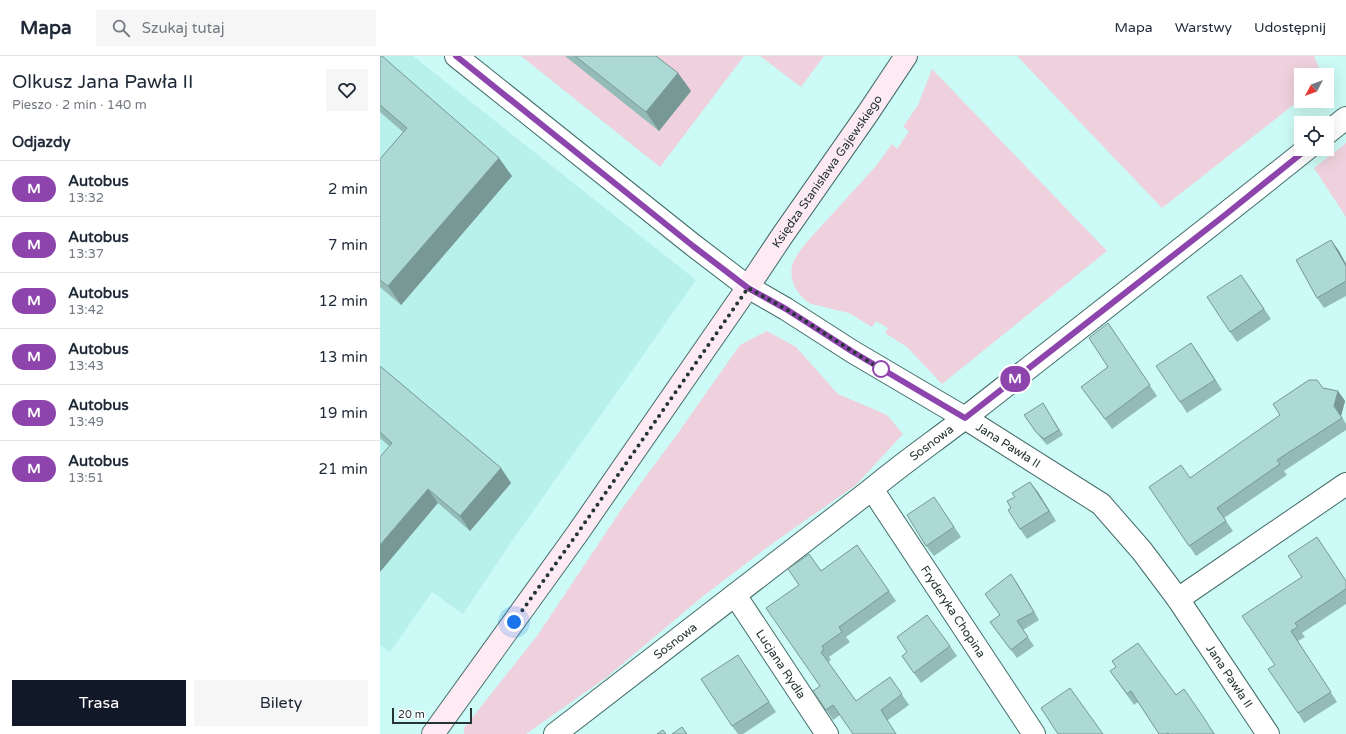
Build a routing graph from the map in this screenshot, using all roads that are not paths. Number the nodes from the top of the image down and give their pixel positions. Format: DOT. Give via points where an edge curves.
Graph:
graph roads {
  1 [pos="456,56"];
  2 [pos="906,56"];
  3 [pos="1346,118"];
  4 [pos="1334,127"];
  5 [pos="1297,156"];
  6 [pos="748,288"];
  7 [pos="965,418"];
  8 [pos="1346,484"];
  9 [pos="872,489"];
  10 [pos="735,595"];
  11 [pos="1178,599"];
  12 [pos="433,734"];
  13 [pos="555,734"];
  14 [pos="827,734"];
  15 [pos="1034,734"];
  16 [pos="1268,734"];
  1 -- 6 [label="street, Jana Pawła II"];
  2 -- 6 [label="street, Księdza Stanisława Gajewskiego"];
  3 -- 4 [label="street"];
  5 -- 7 [label="street, Sosnowa"];
  6 -- 7 [label="street, Jana Pawła II"];
  6 -- 12 [label="street, Księdza Stanisława Gajewskiego" via="577,534"];
  7 -- 9 [label="street, Sosnowa"];
  7 -- 11 [label="street, Jana Pawła II" via="1101,504 1142,551"];
  8 -- 11 [label="street"];
  9 -- 10 [label="street, Sosnowa"];
  9 -- 15 [label="street, Fryderyka Chopina"];
  10 -- 13 [label="street, Sosnowa"];
  10 -- 14 [label="street, Lucjana Rydla"];
  11 -- 16 [label="street, Jana Pawła II"];
}
